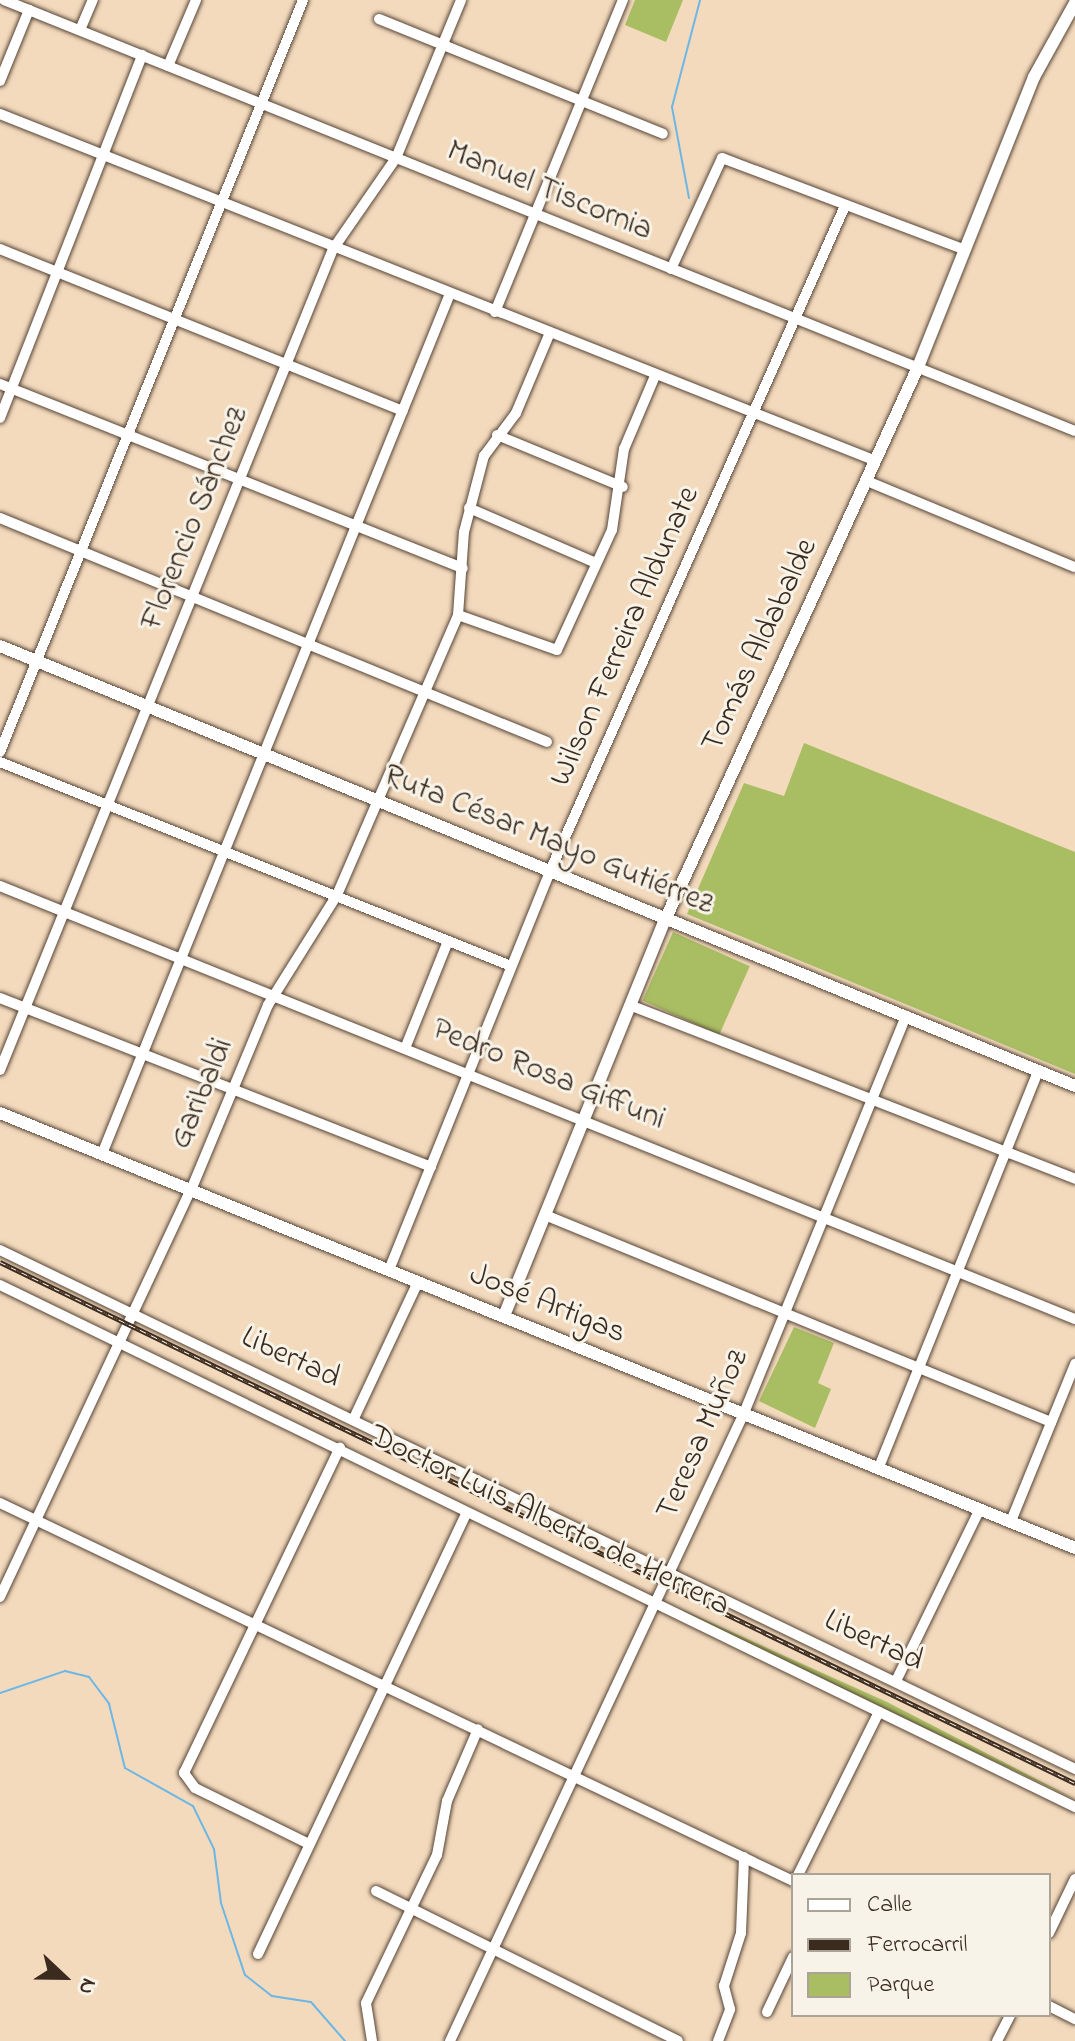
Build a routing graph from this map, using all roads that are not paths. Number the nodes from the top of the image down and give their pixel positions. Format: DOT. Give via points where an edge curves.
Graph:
graph roads {
  1 [pos="4,0"];
  2 [pos="93,0"];
  3 [pos="196,0"];
  4 [pos="303,0"];
  5 [pos="461,0"];
  6 [pos="623,0"];
  7 [pos="1075,3"];
  8 [pos="29,10"];
  9 [pos="379,19"];
  10 [pos="80,30"];
  11 [pos="444,46"];
  12 [pos="142,55"];
  13 [pos="168,66"];
  14 [pos="0,81"];
  15 [pos="581,101"];
  16 [pos="261,103"];
  17 [pos="0,114"];
  18 [pos="663,134"];
  19 [pos="104,154"];
  20 [pos="396,158"];
  21 [pos="220,202"];
  22 [pos="845,206"];
  23 [pos="536,214"];
  24 [pos="0,249"];
  25 [pos="333,249"];
  26 [pos="965,250"];
  27 [pos="671,269"];
  28 [pos="58,273"];
  29 [pos="449,296"];
  30 [pos="495,312"];
  31 [pos="173,320"];
  32 [pos="797,320"];
  33 [pos="549,335"];
  34 [pos="286,365"];
  35 [pos="918,367"];
  36 [pos="655,376"];
  37 [pos="0,384"];
  38 [pos="12,389"];
  39 [pos="403,411"];
  40 [pos="754,415"];
  41 [pos="0,418"];
  42 [pos="1075,431"];
  43 [pos="127,435"];
  44 [pos="497,435"];
  45 [pos="876,461"];
  46 [pos="240,480"];
  47 [pos="867,481"];
  48 [pos="623,487"];
  49 [pos="469,508"];
  50 [pos="0,518"];
  51 [pos="357,526"];
  52 [pos="80,552"];
  53 [pos="596,563"];
  54 [pos="1075,567"];
  55 [pos="463,568"];
  56 [pos="192,597"];
  57 [pos="458,615"];
  58 [pos="309,643"];
  59 [pos="0,646"];
  60 [pos="38,661"];
  61 [pos="424,690"];
  62 [pos="149,705"];
  63 [pos="547,742"];
  64 [pos="0,752"];
  65 [pos="265,752"];
  66 [pos="0,762"];
  67 [pos="378,799"];
  68 [pos="109,805"];
  69 [pos="224,850"];
  70 [pos="551,869"];
  71 [pos="0,886"];
  72 [pos="337,895"];
  73 [pos="65,912"];
  74 [pos="666,918"];
  75 [pos="448,941"];
  76 [pos="180,959"];
  77 [pos="511,966"];
  78 [pos="273,995"];
  79 [pos="0,998"];
  80 [pos="632,1006"];
  81 [pos="26,1008"];
  82 [pos="906,1016"];
  83 [pos="406,1046"];
  84 [pos="142,1054"];
  85 [pos="0,1070"];
  86 [pos="469,1070"];
  87 [pos="1038,1071"];
  88 [pos="1075,1086"];
  89 [pos="233,1089"];
  90 [pos="872,1097"];
  91 [pos="0,1113"];
  92 [pos="585,1118"];
  93 [pos="1004,1151"];
  94 [pos="102,1154"];
  95 [pos="431,1167"];
  96 [pos="1075,1179"];
  97 [pos="191,1190"];
  98 [pos="545,1215"];
  99 [pos="823,1216"];
  100 [pos="0,1250"];
  101 [pos="389,1270"];
  102 [pos="957,1271"];
  103 [pos="418,1282"];
  104 [pos="0,1285"];
  105 [pos="786,1313"];
  106 [pos="134,1315"];
  107 [pos="504,1316"];
  108 [pos="1075,1319"];
  109 [pos="122,1340"];
  110 [pos="1075,1364"];
  111 [pos="919,1367"];
  112 [pos="1070,1391"];
  113 [pos="744,1413"];
  114 [pos="354,1418"];
  115 [pos="1051,1422"];
  116 [pos="340,1448"];
  117 [pos="879,1467"];
  118 [pos="0,1503"];
  119 [pos="980,1509"];
  120 [pos="466,1513"];
  121 [pos="36,1520"];
  122 [pos="1011,1521"];
  123 [pos="1075,1548"];
  124 [pos="670,1575"];
  125 [pos="0,1597"];
  126 [pos="656,1606"];
  127 [pos="257,1621"];
  128 [pos="896,1681"];
  129 [pos="385,1685"];
  130 [pos="879,1712"];
  131 [pos="478,1729"];
  132 [pos="1075,1769"];
  133 [pos="575,1775"];
  134 [pos="1075,1807"];
  135 [pos="309,1844"];
  136 [pos="744,1857"];
  137 [pos="799,1873"];
  138 [pos="1075,1879"];
  139 [pos="791,1880"];
  140 [pos="376,1891"];
  141 [pos="412,1907"];
  142 [pos="1051,1929"];
  143 [pos="494,1951"];
  144 [pos="258,1954"];
  145 [pos="791,1961"];
  146 [pos="1051,2007"];
  147 [pos="767,2012"];
  148 [pos="1009,2017"];
  149 [pos="1075,2019"];
  150 [pos="372,2041"];
  151 [pos="450,2041"];
  152 [pos="678,2041"];
  153 [pos="718,2041"];
  154 [pos="997,2041"];
  1 -- 8 [label="street, Manuel Tiscornia"];
  2 -- 10 [label="street"];
  3 -- 13 [label="street"];
  4 -- 16 [label="street"];
  5 -- 11 [label="street, Florencio Sánchez"];
  6 -- 15 [label="street"];
  7 -- 26 [label="street, Tomás Aldabalde" via="1034,77"];
  8 -- 10 [label="street, Manuel Tiscornia"];
  8 -- 14 [label="street"];
  9 -- 11 [label="street"];
  10 -- 12 [label="street, Manuel Tiscornia"];
  11 -- 15 [label="street"];
  11 -- 20 [label="street, Florencio Sánchez"];
  12 -- 13 [label="street, Manuel Tiscornia"];
  12 -- 19 [label="street"];
  13 -- 16 [label="street, Manuel Tiscornia"];
  15 -- 18 [label="street"];
  15 -- 23 [label="street"];
  16 -- 20 [label="street, Manuel Tiscornia"];
  16 -- 21 [label="street"];
  17 -- 19 [label="street"];
  19 -- 21 [label="street"];
  19 -- 28 [label="street"];
  20 -- 23 [label="street, Manuel Tiscornia"];
  20 -- 25 [label="street, Florencio Sánchez"];
  21 -- 25 [label="street"];
  21 -- 31 [label="street"];
  22 -- 26 [label="street"];
  22 -- 27 [label="street" via="722,158"];
  22 -- 32 [label="street, Wilson Ferreira Aldunate"];
  23 -- 27 [label="street, Manuel Tiscornia"];
  23 -- 30 [label="street"];
  24 -- 28 [label="street"];
  25 -- 29 [label="street"];
  25 -- 34 [label="street, Florencio Sánchez"];
  26 -- 35 [label="street, Tomás Aldabalde"];
  27 -- 32 [label="street, Manuel Tiscornia"];
  28 -- 31 [label="street"];
  28 -- 38 [label="street"];
  29 -- 30 [label="street"];
  29 -- 39 [label="street"];
  30 -- 33 [label="street"];
  31 -- 34 [label="street"];
  31 -- 43 [label="street"];
  32 -- 35 [label="street, Manuel Tiscornia"];
  32 -- 40 [label="street, Wilson Ferreira Aldunate"];
  33 -- 36 [label="street"];
  33 -- 44 [label="street, Garibaldi" via="516,413"];
  34 -- 39 [label="street"];
  34 -- 46 [label="street, Florencio Sánchez"];
  35 -- 42 [label="street, Manuel Tiscornia"];
  35 -- 45 [label="street, Tomás Aldabalde"];
  36 -- 40 [label="street"];
  36 -- 48 [label="street" via="624,449"];
  37 -- 38 [label="street"];
  38 -- 41 [label="street"];
  38 -- 43 [label="street"];
  39 -- 51 [label="street"];
  40 -- 45 [label="street"];
  40 -- 70 [label="street, Wilson Ferreira Aldunate"];
  43 -- 46 [label="street"];
  43 -- 52 [label="street"];
  44 -- 48 [label="street"];
  44 -- 49 [label="street, Garibaldi"];
  45 -- 47 [label="street, Tomás Aldabalde"];
  46 -- 51 [label="street"];
  46 -- 56 [label="street, Florencio Sánchez"];
  47 -- 54 [label="street"];
  47 -- 74 [label="street, Tomás Aldabalde"];
  48 -- 53 [label="street"];
  49 -- 53 [label="street"];
  49 -- 55 [label="street, Garibaldi"];
  50 -- 52 [label="street"];
  51 -- 55 [label="street"];
  51 -- 58 [label="street"];
  52 -- 56 [label="street"];
  52 -- 60 [label="street"];
  53 -- 57 [label="street" via="557,650"];
  55 -- 57 [label="street, Garibaldi"];
  56 -- 58 [label="street"];
  56 -- 62 [label="street, Florencio Sánchez"];
  57 -- 61 [label="street, Garibaldi"];
  58 -- 61 [label="street"];
  58 -- 65 [label="street"];
  59 -- 60 [label="street, Ruta César Mayo Gutiérrez"];
  60 -- 62 [label="street, Ruta César Mayo Gutiérrez"];
  60 -- 64 [label="street"];
  61 -- 63 [label="street"];
  61 -- 67 [label="street, Garibaldi"];
  62 -- 65 [label="street, Ruta César Mayo Gutiérrez"];
  62 -- 68 [label="street, Florencio Sánchez"];
  65 -- 67 [label="street, Ruta César Mayo Gutiérrez"];
  65 -- 69 [label="street"];
  66 -- 68 [label="street"];
  67 -- 70 [label="street, Ruta César Mayo Gutiérrez"];
  67 -- 72 [label="street, Garibaldi"];
  68 -- 69 [label="street"];
  68 -- 73 [label="street, Florencio Sánchez"];
  69 -- 72 [label="street"];
  69 -- 76 [label="street"];
  70 -- 74 [label="street, Ruta César Mayo Gutiérrez"];
  70 -- 77 [label="street, Wilson Ferreira Aldunate"];
  71 -- 73 [label="street, Pedro Rosa Giffuni"];
  72 -- 75 [label="street"];
  72 -- 78 [label="street, Garibaldi"];
  73 -- 76 [label="street, Pedro Rosa Giffuni"];
  73 -- 81 [label="street, Florencio Sánchez"];
  74 -- 80 [label="street, Tomás Aldabalde"];
  74 -- 82 [label="street, Ruta César Mayo Gutiérrez"];
  75 -- 77 [label="street"];
  75 -- 83 [label="street"];
  76 -- 78 [label="street, Pedro Rosa Giffuni"];
  76 -- 84 [label="street"];
  77 -- 86 [label="street, Wilson Ferreira Aldunate"];
  78 -- 83 [label="street, Pedro Rosa Giffuni"];
  78 -- 89 [label="street, Garibaldi"];
  79 -- 81 [label="street"];
  80 -- 90 [label="street"];
  80 -- 92 [label="street, Tomás Aldabalde"];
  81 -- 84 [label="street"];
  81 -- 85 [label="street, Florencio Sánchez"];
  82 -- 87 [label="street, Ruta César Mayo Gutiérrez"];
  82 -- 90 [label="street, Teresa Muñoz"];
  83 -- 86 [label="street, Pedro Rosa Giffuni"];
  84 -- 89 [label="street"];
  84 -- 94 [label="street"];
  86 -- 92 [label="street, Pedro Rosa Giffuni"];
  86 -- 95 [label="street, Wilson Ferreira Aldunate"];
  87 -- 88 [label="street, Ruta César Mayo Gutiérrez"];
  87 -- 93 [label="street"];
  89 -- 95 [label="street"];
  89 -- 97 [label="street, Garibaldi"];
  90 -- 93 [label="street"];
  90 -- 99 [label="street, Teresa Muñoz"];
  91 -- 94 [label="street, José Artigas"];
  92 -- 98 [label="street, Tomás Aldabalde"];
  92 -- 99 [label="street, Pedro Rosa Giffuni"];
  93 -- 96 [label="street"];
  93 -- 102 [label="street"];
  94 -- 97 [label="street, José Artigas"];
  95 -- 101 [label="street, Wilson Ferreira Aldunate"];
  97 -- 101 [label="street, José Artigas"];
  97 -- 106 [label="street, Garibaldi"];
  98 -- 105 [label="street"];
  98 -- 107 [label="street, Tomás Aldabalde"];
  99 -- 102 [label="street, Pedro Rosa Giffuni"];
  99 -- 105 [label="street, Teresa Muñoz"];
  100 -- 106 [label="street, Libertad"];
  101 -- 103 [label="street, José Artigas"];
  102 -- 108 [label="street, Pedro Rosa Giffuni"];
  102 -- 111 [label="street"];
  103 -- 107 [label="street, José Artigas"];
  103 -- 114 [label="street"];
  104 -- 109 [label="street, Doctor Luis Alberto de Herrera"];
  105 -- 111 [label="street"];
  105 -- 113 [label="street, Teresa Muñoz"];
  106 -- 109 [label="street, Garibaldi"];
  106 -- 114 [label="street, Libertad"];
  107 -- 113 [label="street, José Artigas"];
  109 -- 116 [label="street, Doctor Luis Alberto de Herrera"];
  109 -- 121 [label="street, Garibaldi"];
  110 -- 112 [label="street"];
  111 -- 115 [label="street"];
  111 -- 117 [label="street"];
  112 -- 115 [label="street"];
  113 -- 117 [label="street, José Artigas"];
  113 -- 124 [label="street, Teresa Muñoz"];
  114 -- 124 [label="street, Libertad"];
  115 -- 122 [label="street"];
  116 -- 120 [label="street, Doctor Luis Alberto de Herrera"];
  116 -- 127 [label="street"];
  117 -- 119 [label="street, José Artigas"];
  118 -- 121 [label="street"];
  119 -- 122 [label="street, José Artigas"];
  119 -- 128 [label="street"];
  120 -- 126 [label="street, Doctor Luis Alberto de Herrera"];
  120 -- 129 [label="street"];
  121 -- 125 [label="street, Garibaldi"];
  121 -- 127 [label="street"];
  122 -- 123 [label="street, José Artigas"];
  124 -- 126 [label="street, Teresa Muñoz"];
  124 -- 128 [label="street, Libertad"];
  126 -- 130 [label="street, Doctor Luis Alberto de Herrera"];
  126 -- 133 [label="street, Teresa Muñoz"];
  127 -- 129 [label="street"];
  127 -- 135 [label="street" via="185,1778"];
  128 -- 132 [label="street, Libertad"];
  129 -- 131 [label="street"];
  129 -- 135 [label="street"];
  130 -- 134 [label="street, Doctor Luis Alberto de Herrera"];
  130 -- 137 [label="street"];
  131 -- 133 [label="street"];
  131 -- 141 [label="street"];
  133 -- 136 [label="street"];
  133 -- 143 [label="street, Teresa Muñoz"];
  135 -- 144 [label="street"];
  136 -- 139 [label="street"];
  136 -- 153 [label="street" via="741,1933 724,1986 730,2009"];
  138 -- 142 [label="street"];
  140 -- 141 [label="street"];
  141 -- 143 [label="street"];
  141 -- 150 [label="street" via="366,2003"];
  143 -- 151 [label="street, Teresa Muñoz"];
  143 -- 152 [label="street"];
  145 -- 147 [label="street"];
  146 -- 149 [label="street"];
  148 -- 154 [label="street"];
}
